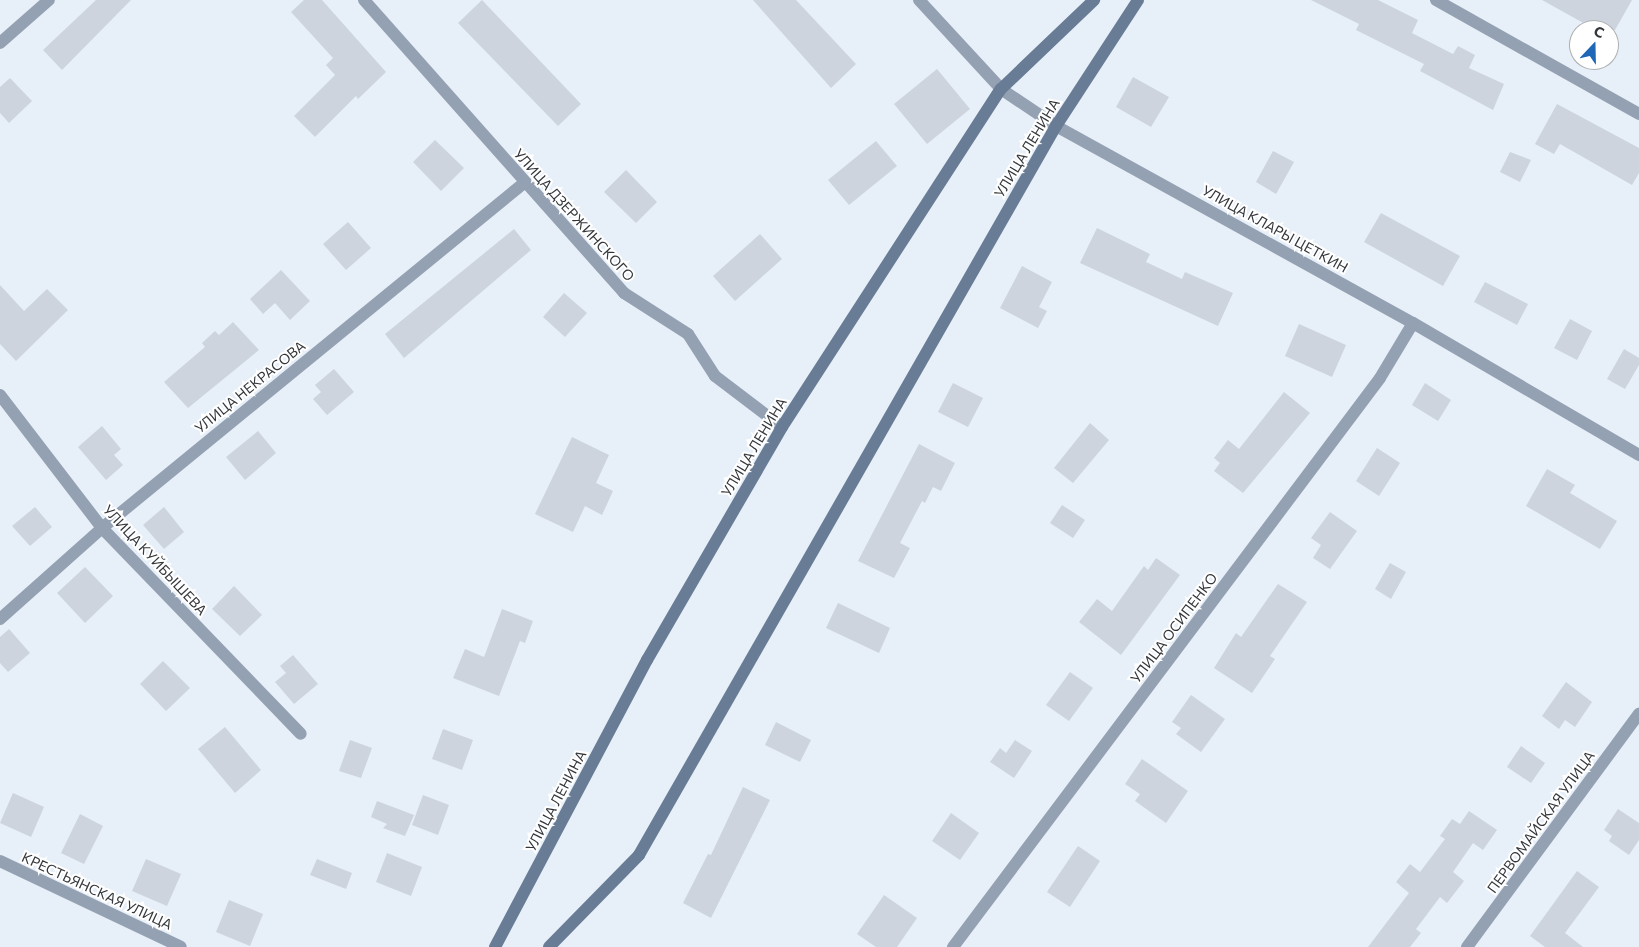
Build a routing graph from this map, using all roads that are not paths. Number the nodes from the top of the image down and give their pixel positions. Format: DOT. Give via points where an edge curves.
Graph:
graph roads {
  1 [pos="49,0"];
  2 [pos="364,0"];
  3 [pos="919,0"];
  4 [pos="1094,0"];
  5 [pos="1138,0"];
  6 [pos="1436,0"];
  7 [pos="0,43"];
  8 [pos="1001,89"];
  9 [pos="1639,114"];
  10 [pos="1056,126"];
  11 [pos="524,183"];
  12 [pos="1413,323"];
  13 [pos="0,395"];
  14 [pos="782,427"];
  15 [pos="1639,455"];
  16 [pos="102,528"];
  17 [pos="0,619"];
  18 [pos="1639,714"];
  19 [pos="301,734"];
  20 [pos="0,861"];
  21 [pos="181,947"];
  22 [pos="495,947"];
  23 [pos="549,947"];
  24 [pos="953,947"];
  25 [pos="1467,947"];
  1 -- 7 [label="street"];
  2 -- 11 [label="street, УЛИЦА ДЗЕРЖИНСКОГО"];
  3 -- 8 [label="street, УЛИЦА КЛАРЫ ЦЕТКИН"];
  4 -- 8 [label="main road, УЛИЦА ЛЕНИНА"];
  5 -- 10 [label="main road, УЛИЦА ЛЕНИНА"];
  6 -- 9 [label="street"];
  8 -- 10 [label="street, УЛИЦА КЛАРЫ ЦЕТКИН"];
  8 -- 14 [label="main road, УЛИЦА ЛЕНИНА"];
  10 -- 12 [label="street, УЛИЦА КЛАРЫ ЦЕТКИН"];
  10 -- 23 [label="main road, УЛИЦА ЛЕНИНА" via="640,855"];
  11 -- 14 [label="street, УЛИЦА ДЗЕРЖИНСКОГО" via="624,293 688,334 715,376"];
  11 -- 16 [label="street, УЛИЦА НЕКРАСОВА"];
  12 -- 15 [label="street, УЛИЦА КЛАРЫ ЦЕТКИН"];
  12 -- 24 [label="street, УЛИЦА ОСИПЕНКО" via="1380,378"];
  13 -- 16 [label="street, УЛИЦА КУЙБЫШЕВА"];
  14 -- 22 [label="main road, УЛИЦА ЛЕНИНА" via="647,660"];
  16 -- 17 [label="street, УЛИЦА НЕКРАСОВА"];
  16 -- 19 [label="street, УЛИЦА КУЙБЫШЕВА"];
  18 -- 25 [label="street, ПЕРВОМАЙСКАЯ УЛИЦА"];
  20 -- 21 [label="street, КРЕСТЬЯНСКАЯ УЛИЦА"];
}
